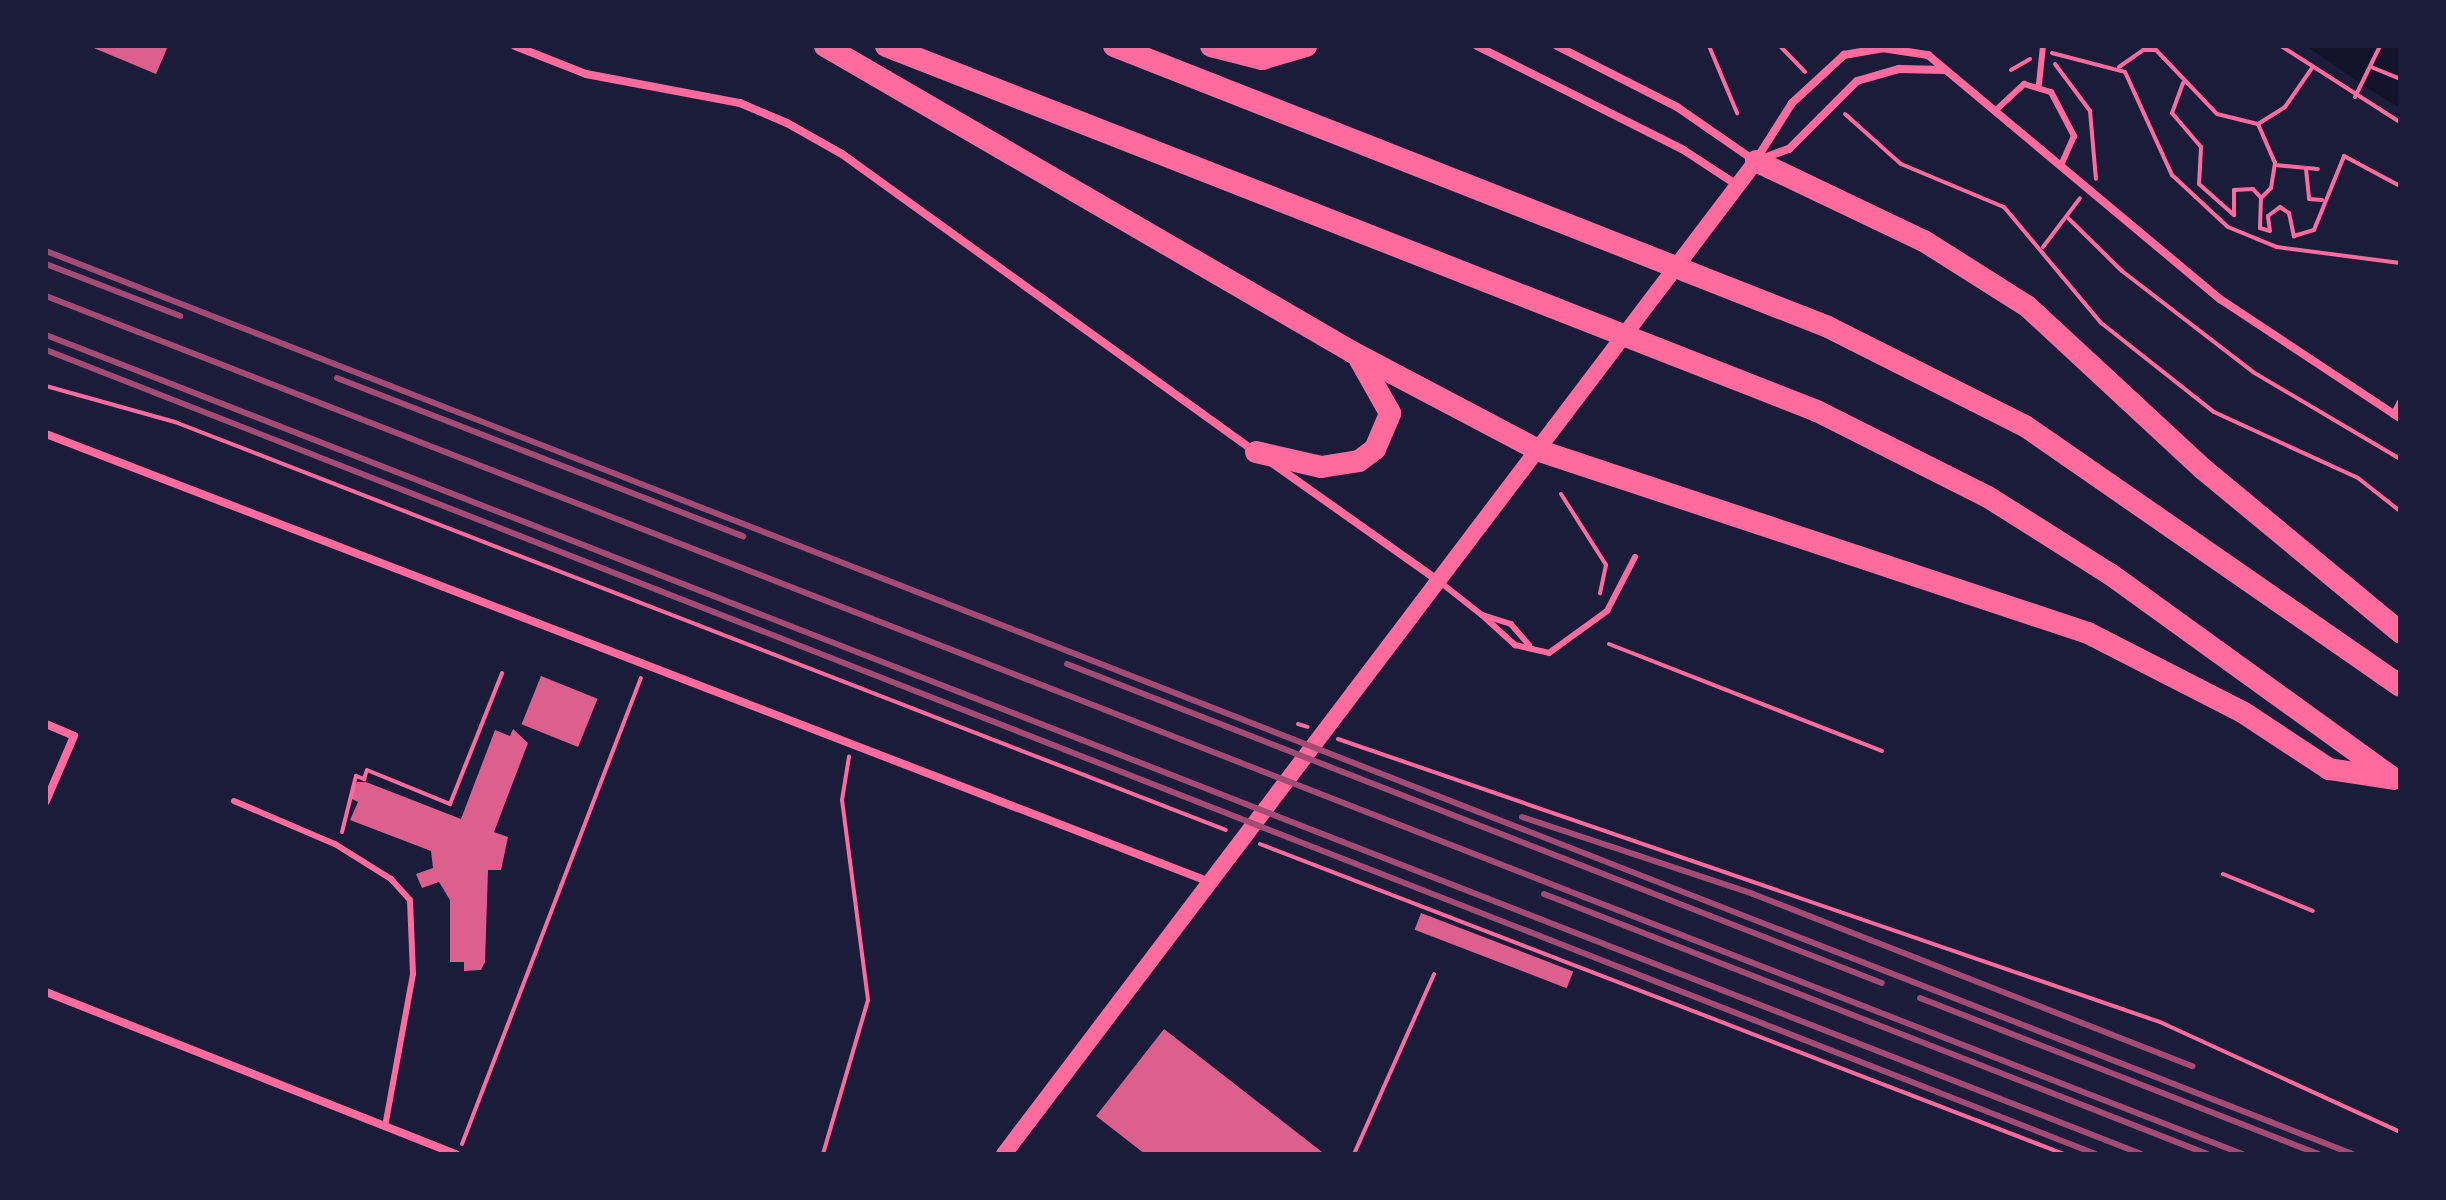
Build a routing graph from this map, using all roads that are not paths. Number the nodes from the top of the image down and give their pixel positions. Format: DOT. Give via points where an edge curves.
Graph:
graph roads {
  1 [pos="515,46"];
  2 [pos="825,46"];
  3 [pos="886,46"];
  4 [pos="1114,46"];
  5 [pos="1211,46"];
  6 [pos="1306,46"];
  7 [pos="1477,46"];
  8 [pos="1557,46"];
  9 [pos="2043,49"];
  10 [pos="1944,70"];
  11 [pos="2039,84"];
  12 [pos="1995,111"];
  13 [pos="1756,161"];
  14 [pos="2061,165"];
  15 [pos="1737,185"];
  16 [pos="1354,353"];
  17 [pos="2400,402"];
  18 [pos="2396,416"];
  19 [pos="46,434"];
  20 [pos="1540,451"];
  21 [pos="1256,452"];
  22 [pos="1635,557"];
  23 [pos="1440,582"];
  24 [pos="1482,615"];
  25 [pos="2400,632"];
  26 [pos="1529,645"];
  27 [pos="2400,686"];
  28 [pos="46,724"];
  29 [pos="2397,781"];
  30 [pos="46,801"];
  31 [pos="234,801"];
  32 [pos="1211,883"];
  33 [pos="46,992"];
  34 [pos="385,1126"];
  35 [pos="457,1154"];
  36 [pos="1004,1154"];
  1 -- 21 [label="street" via="600,78 740,103 787,123 842,154"];
  2 -- 16 [label="highway"];
  3 -- 29 [label="highway" via="1817,411 1988,497 2110,574"];
  4 -- 27 [label="highway" via="1828,327 2025,426"];
  5 -- 6 [label="highway" via="1262,59"];
  7 -- 15 [label="street" via="1682,149"];
  8 -- 13 [label="street" via="1677,107"];
  9 -- 11 [label="lane"];
  10 -- 12 [label="street"];
  10 -- 13 [label="street" via="1899,69 1857,81 1789,149"];
  10 -- 13 [label="street" via="1911,50 1844,55 1792,103"];
  11 -- 12 [label="lane" via="2014,90"];
  11 -- 14 [label="lane" via="2065,109 2074,136"];
  12 -- 14 [label="street"];
  13 -- 15 [label="main road"];
  13 -- 25 [label="highway" via="1924,241 2027,306 2203,469"];
  14 -- 18 [label="street" via="2220,299"];
  15 -- 20 [label="main road"];
  16 -- 20 [label="highway"];
  16 -- 21 [label="highway" via="1384,392 1390,413 1375,449 1359,461 1321,467"];
  17 -- 18 [label="lane"];
  19 -- 32 [label="street"];
  20 -- 23 [label="main road"];
  20 -- 29 [label="highway" via="2088,633 2244,713 2329,769"];
  21 -- 23 [label="street"];
  22 -- 26 [label="lane" via="1607,611 1549,653"];
  23 -- 24 [label="lane"];
  23 -- 32 [label="main road"];
  24 -- 26 [label="lane" via="1511,624"];
  24 -- 26 [label="lane" via="1515,645"];
  28 -- 30 [label="street" via="74,736"];
  31 -- 34 [label="lane" via="335,844 391,879 410,900 413,974"];
  32 -- 36 [label="main road"];
  33 -- 34 [label="street"];
  34 -- 35 [label="street"];
}
